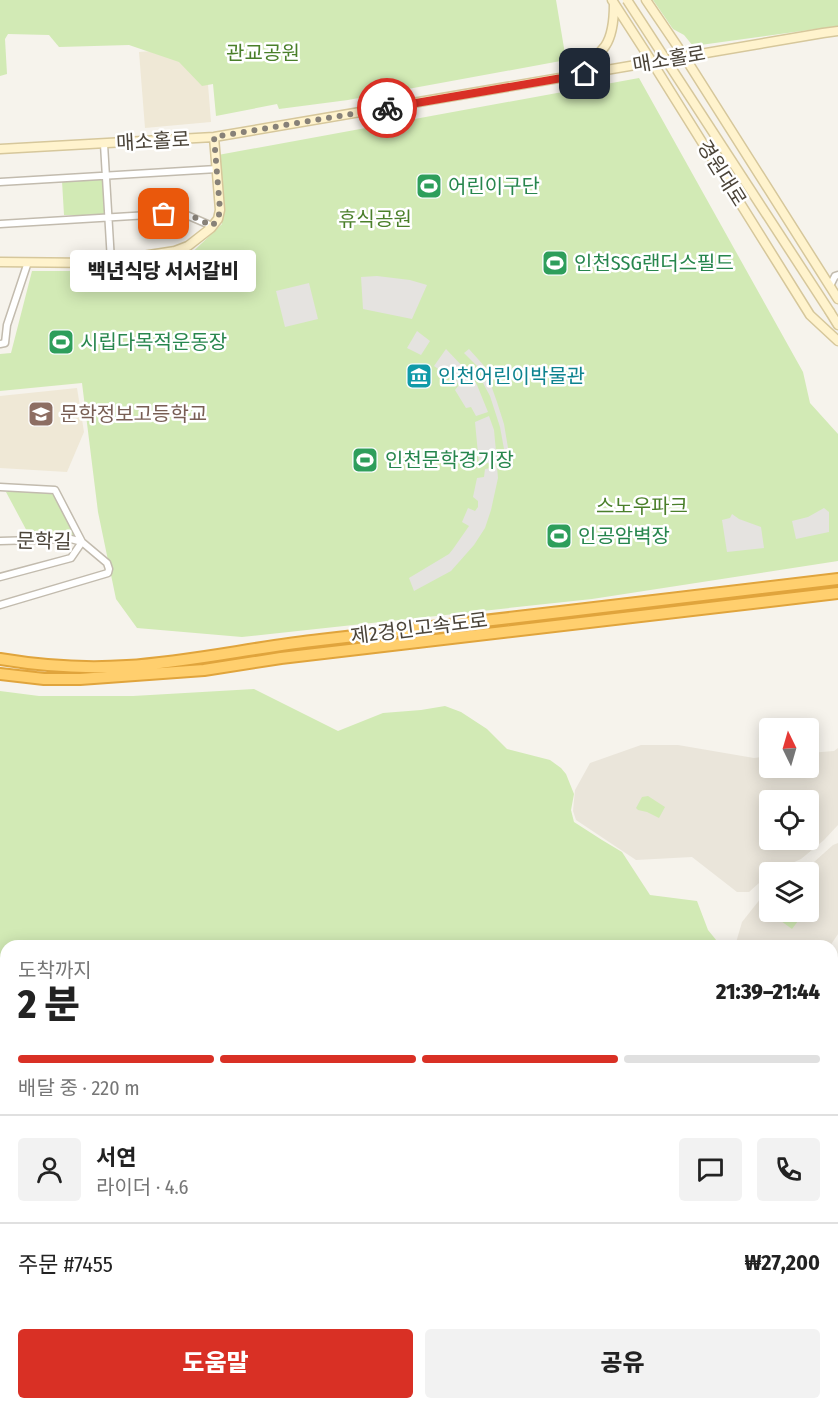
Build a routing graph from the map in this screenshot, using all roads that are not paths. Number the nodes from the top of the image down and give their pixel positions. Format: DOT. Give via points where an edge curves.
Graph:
graph roads {
  1 [pos="627,0"];
  2 [pos="646,0"];
  3 [pos="613,2"];
  4 [pos="838,31"];
  5 [pos="684,56"];
  6 [pos="652,62"];
  7 [pos="562,77"];
  8 [pos="214,137"];
  9 [pos="104,144"];
  10 [pos="0,149"];
  11 [pos="217,169"];
  12 [pos="106,176"];
  13 [pos="0,182"];
  14 [pos="109,217"];
  15 [pos="0,224"];
  16 [pos="212,226"];
  17 [pos="111,261"];
  18 [pos="0,262"];
  19 [pos="28,262"];
  20 [pos="838,275"];
  21 [pos="830,286"];
  22 [pos="838,299"];
  23 [pos="838,325"];
  24 [pos="838,341"];
  25 [pos="0,344"];
  26 [pos="0,487"];
  27 [pos="0,541"];
  28 [pos="82,542"];
  29 [pos="0,577"];
  30 [pos="838,579"];
  31 [pos="838,593"];
  32 [pos="0,604"];
  33 [pos="0,660"];
  34 [pos="0,674"];
  1 -- 23 [label="main road, 경원대로, bridge"];
  2 -- 5 [label="main road, 경원대로"];
  3 -- 6 [label="main road, 경원대로"];
  3 -- 7 [label="main road" via="614,23 604,48"];
  4 -- 5 [label="main road, 매소홀로"];
  5 -- 6 [label="main road, 매소홀로"];
  5 -- 21 [label="main road, 경원대로"];
  6 -- 7 [label="main road, 매소홀로"];
  6 -- 24 [label="main road, 경원대로" via="810,315"];
  7 -- 8 [label="main road, 매소홀로"];
  8 -- 9 [label="main road, 매소홀로"];
  8 -- 11 [label="main road"];
  9 -- 10 [label="main road, 매소홀로"];
  9 -- 12 [label="street"];
  11 -- 12 [label="street"];
  11 -- 16 [label="main road" via="220,210"];
  12 -- 13 [label="street"];
  12 -- 14 [label="street"];
  14 -- 15 [label="street"];
  14 -- 16 [label="street" via="182,213"];
  14 -- 17 [label="street"];
  16 -- 17 [label="main road" via="188,246 175,251"];
  17 -- 19 [label="main road"];
  18 -- 19 [label="main road"];
  19 -- 25 [label="street" via="4,343"];
  20 -- 21 [label="street"];
  21 -- 22 [label="main road, 경원대로"];
  26 -- 28 [label="street" via="55,490"];
  27 -- 28 [label="street, 문학길"];
  28 -- 29 [label="street" via="71,558"];
  28 -- 32 [label="street, 문학길" via="107,563 108,573"];
  30 -- 33 [label="highway, 제2경인고속도로" via="127,666 42,666"];
  31 -- 34 [label="highway, 제2경인고속도로" via="204,670 80,679"];
}
